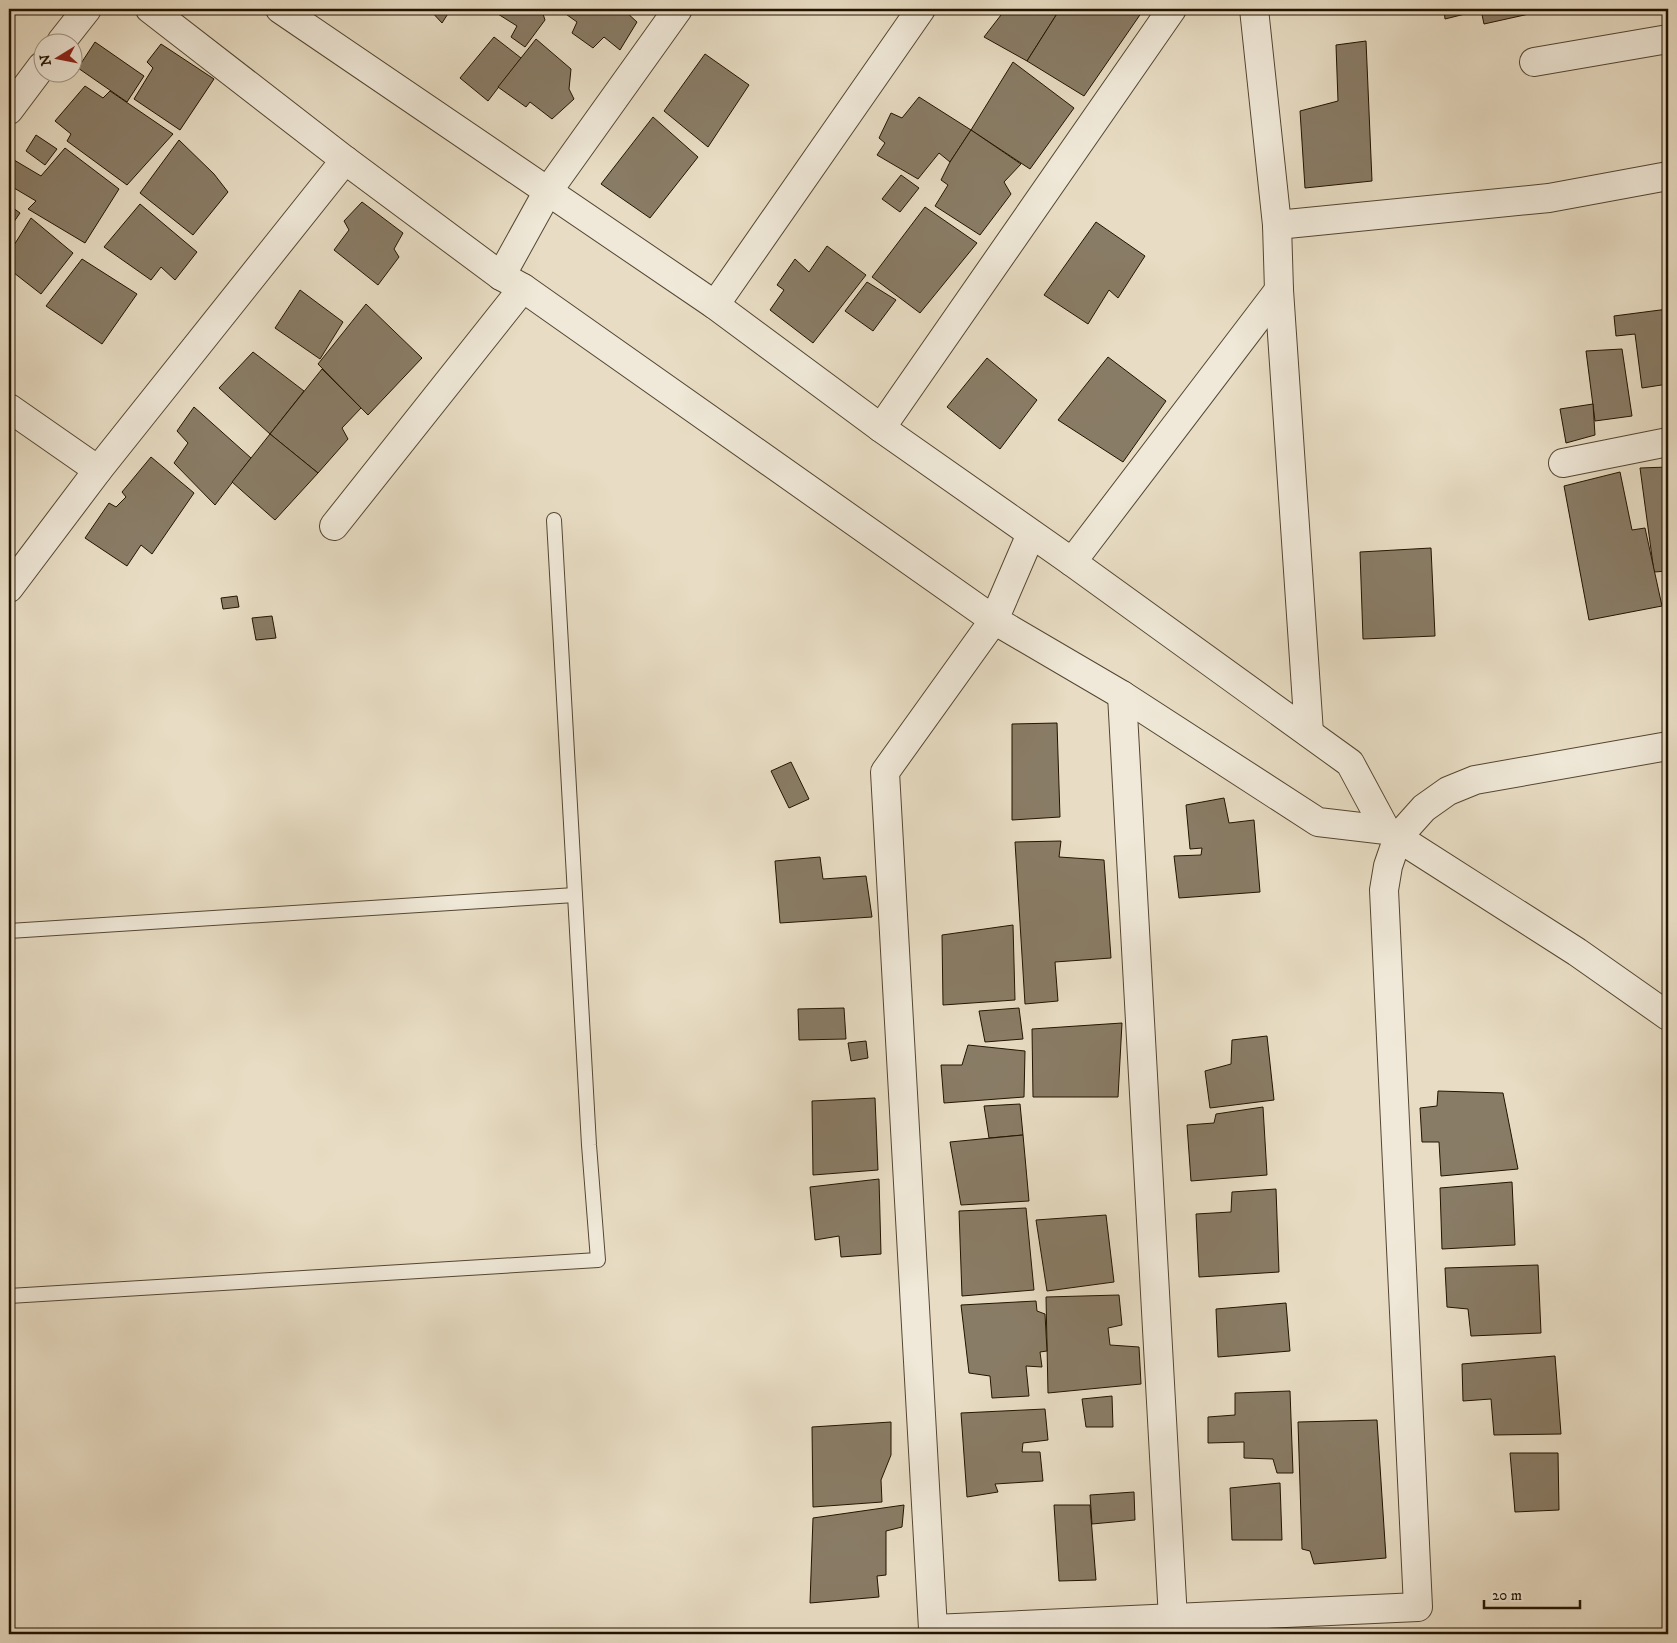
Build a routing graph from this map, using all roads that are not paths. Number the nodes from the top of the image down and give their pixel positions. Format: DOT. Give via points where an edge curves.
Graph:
graph roads {
  1 [pos="87,9"];
  2 [pos="150,9"];
  3 [pos="280,9"];
  4 [pos="678,9"];
  5 [pos="921,9"];
  6 [pos="1172,9"];
  7 [pos="1254,9"];
  8 [pos="69,32"];
  9 [pos="1668,39"];
  10 [pos="1534,62"];
  11 [pos="32,79"];
  12 [pos="9,110"];
  13 [pos="345,160"];
  14 [pos="1668,176"];
  15 [pos="548,191"];
  16 [pos="1277,225"];
  17 [pos="512,282"];
  18 [pos="1279,290"];
  19 [pos="715,305"];
  20 [pos="9,408"];
  21 [pos="881,428"];
  22 [pos="1668,442"];
  23 [pos="1564,463"];
  24 [pos="98,470"];
  25 [pos="554,520"];
  26 [pos="334,526"];
  27 [pos="1031,534"];
  28 [pos="1072,562"];
  29 [pos="9,588"];
  30 [pos="994,620"];
  31 [pos="1122,695"];
  32 [pos="1309,733"];
  33 [pos="1668,746"];
  34 [pos="1392,834"];
  35 [pos="575,896"];
  36 [pos="9,930"];
  37 [pos="1668,1016"];
  38 [pos="9,1296"];
  39 [pos="1173,1619"];
  1 -- 8 [label="street"];
  2 -- 13 [label="street"];
  3 -- 15 [label="street"];
  4 -- 15 [label="street"];
  5 -- 19 [label="street"];
  6 -- 21 [label="street"];
  7 -- 16 [label="street"];
  9 -- 10 [label="street"];
  11 -- 12 [label="street"];
  13 -- 17 [label="street"];
  13 -- 24 [label="street"];
  14 -- 16 [label="street" via="1549,198"];
  15 -- 17 [label="street"];
  15 -- 19 [label="street"];
  16 -- 18 [label="street"];
  17 -- 26 [label="street"];
  17 -- 30 [label="street"];
  18 -- 28 [label="street"];
  18 -- 32 [label="street"];
  19 -- 21 [label="street"];
  20 -- 24 [label="street"];
  21 -- 27 [label="street"];
  22 -- 23 [label="street"];
  24 -- 29 [label="street"];
  25 -- 35 [label="lane"];
  27 -- 28 [label="street"];
  27 -- 30 [label="street"];
  28 -- 32 [label="street"];
  30 -- 31 [label="street"];
  30 -- 39 [label="street" via="885,772 932,1629"];
  31 -- 34 [label="street" via="1318,822"];
  31 -- 39 [label="street"];
  32 -- 34 [label="street" via="1350,764"];
  33 -- 34 [label="street" via="1475,780 1448,791"];
  34 -- 37 [label="street" via="1577,952"];
  34 -- 39 [label="street" via="1384,890 1418,1607"];
  35 -- 36 [label="lane"];
  35 -- 38 [label="lane" via="598,1260"];
}
